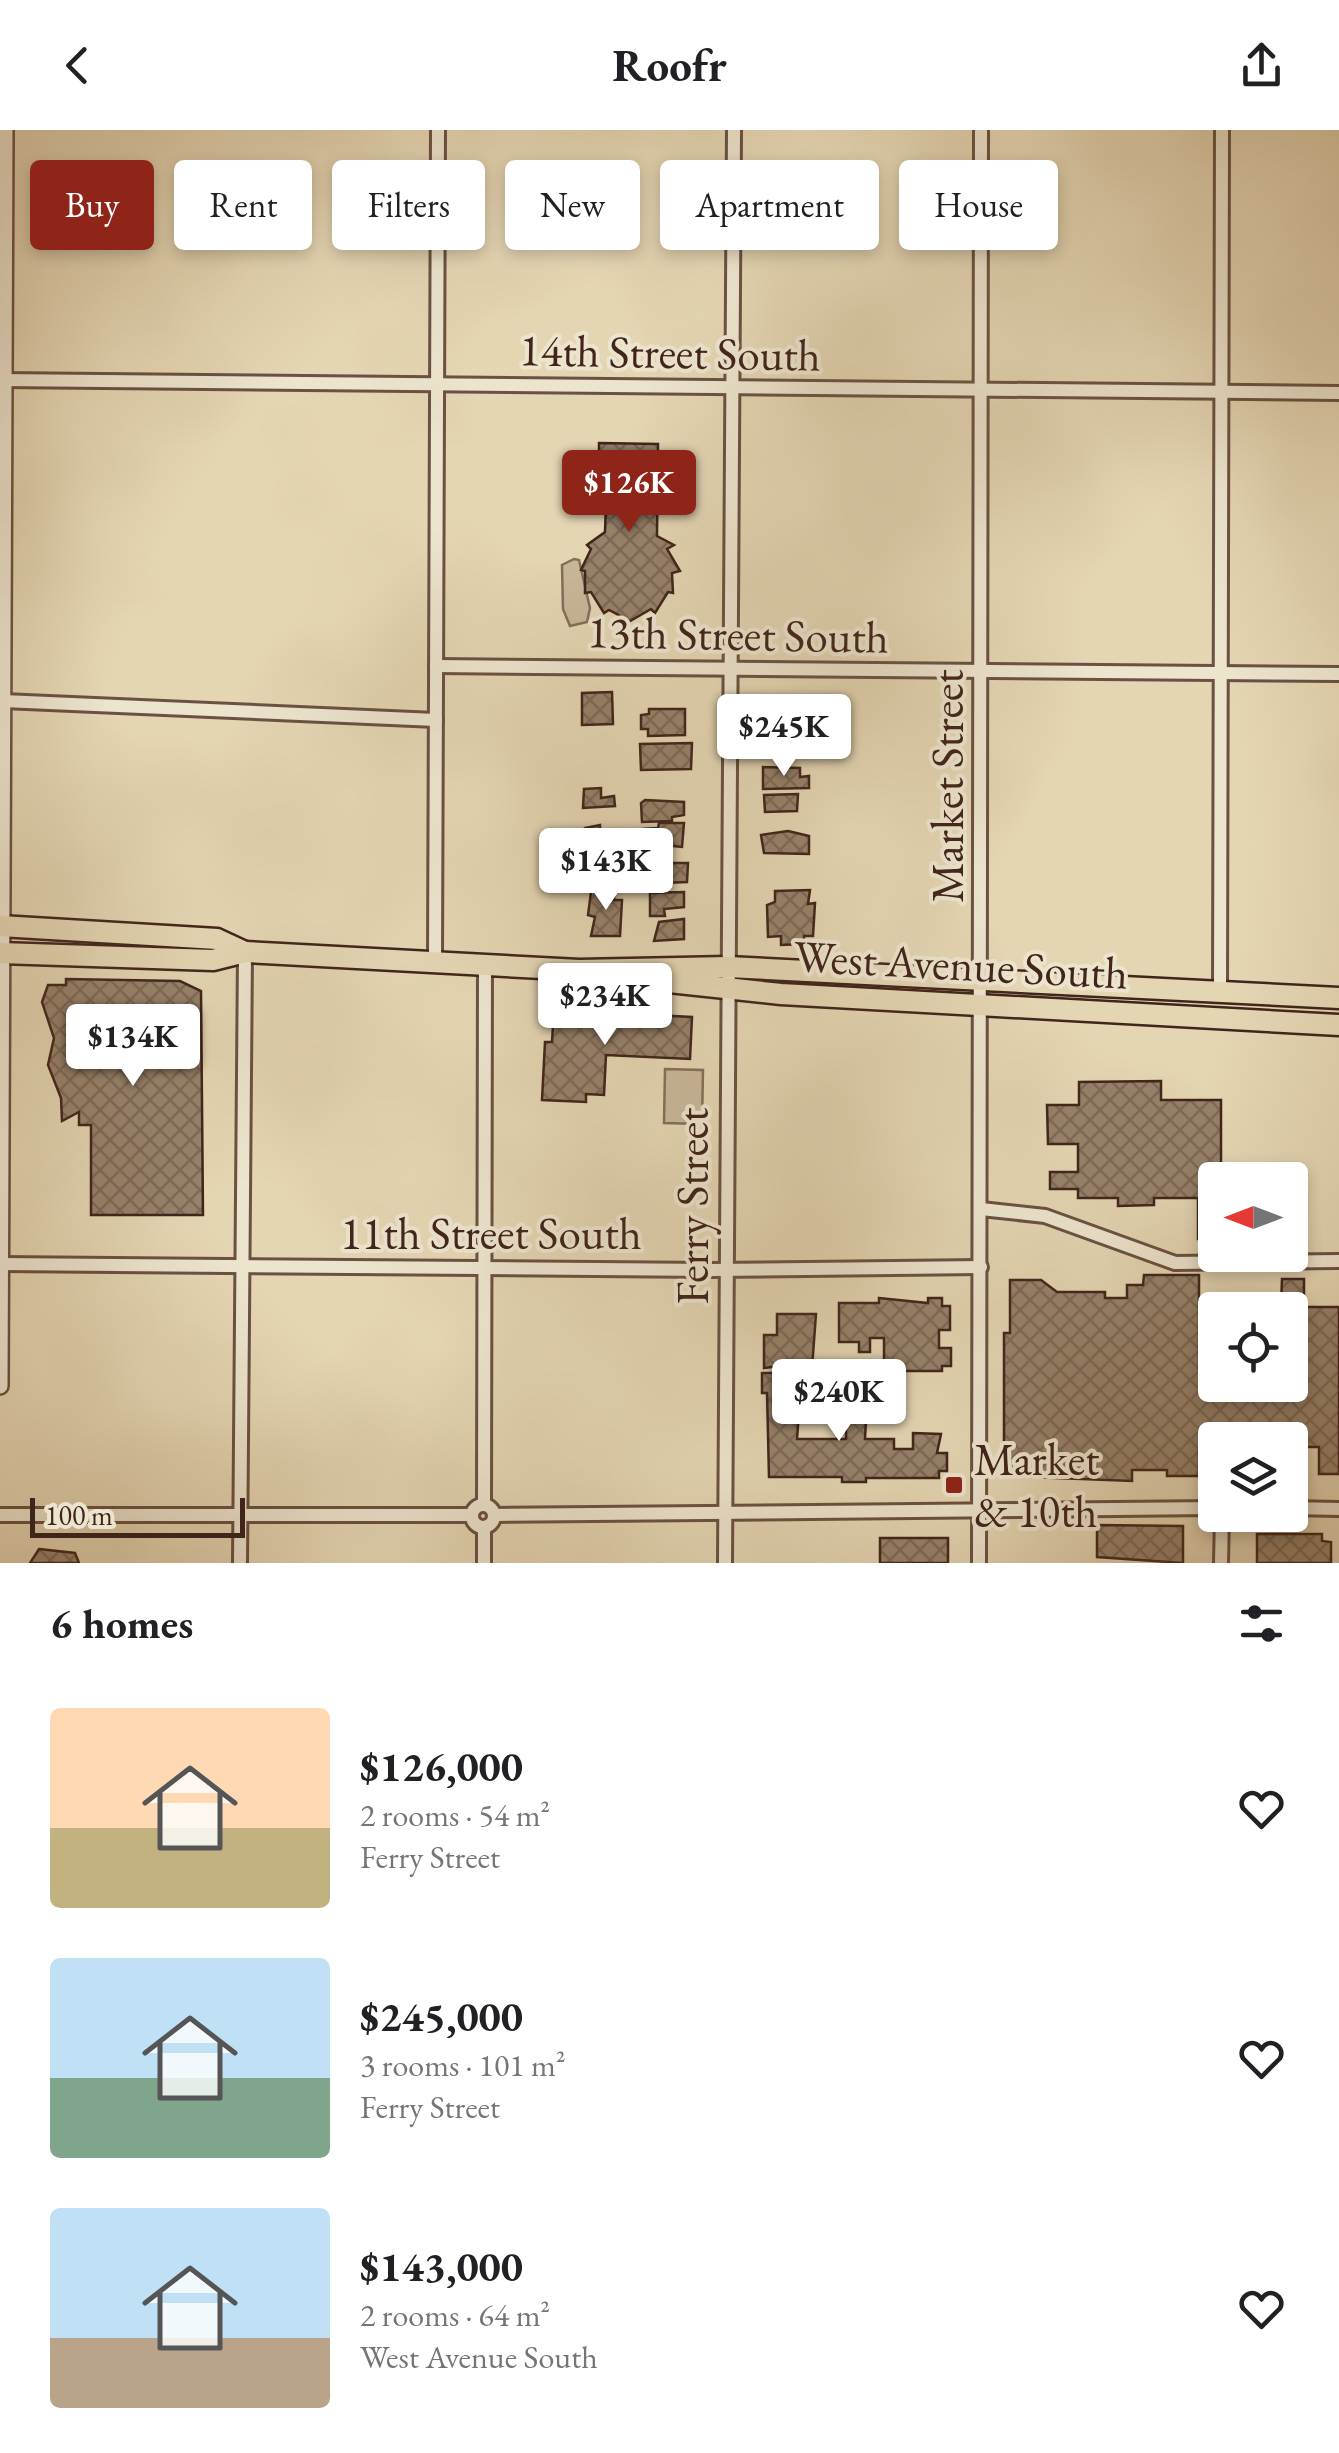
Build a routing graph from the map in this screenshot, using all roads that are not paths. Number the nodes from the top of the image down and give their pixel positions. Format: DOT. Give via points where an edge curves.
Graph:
graph roads {
  1 [pos="5,130"];
  2 [pos="438,130"];
  3 [pos="734,130"];
  4 [pos="980,130"];
  5 [pos="1222,130"];
  6 [pos="2,380"];
  7 [pos="436,386"];
  8 [pos="732,387"];
  9 [pos="982,390"];
  10 [pos="1222,392"];
  11 [pos="1339,393"];
  12 [pos="436,666"];
  13 [pos="730,668"];
  14 [pos="982,672"];
  15 [pos="1339,674"];
  16 [pos="1222,675"];
  17 [pos="3,701"];
  18 [pos="436,720"];
  19 [pos="1,926"];
  20 [pos="244,952"];
  21 [pos="1,953"];
  22 [pos="435,961"];
  23 [pos="485,964"];
  24 [pos="728,967"];
  25 [pos="580,970"];
  26 [pos="980,980"];
  27 [pos="728,990"];
  28 [pos="1220,990"];
  29 [pos="1339,998"];
  30 [pos="980,1007"];
  31 [pos="1339,1025"];
  32 [pos="981,1209"];
  33 [pos="1339,1261"];
  34 [pos="1,1264"];
  35 [pos="242,1266"];
  36 [pos="484,1266"];
  37 [pos="981,1267"];
  38 [pos="728,1268"];
  39 [pos="0,1386"];
  40 [pos="980,1508"];
  41 [pos="1198,1508"];
  42 [pos="1308,1508"];
  43 [pos="1339,1509"];
  44 [pos="489,1510"];
  45 [pos="241,1513"];
  46 [pos="0,1515"];
  47 [pos="472,1515"];
  48 [pos="724,1515"];
  49 [pos="484,1527"];
  50 [pos="1222,1532"];
  51 [pos="240,1563"];
  52 [pos="484,1563"];
  53 [pos="725,1563"];
  54 [pos="980,1563"];
  55 [pos="1221,1563"];
  1 -- 6 [label="street"];
  2 -- 7 [label="street"];
  3 -- 8 [label="street, Ferry Street"];
  4 -- 9 [label="street, Market Street"];
  5 -- 10 [label="street"];
  6 -- 7 [label="street, 14th Street South"];
  6 -- 17 [label="street"];
  7 -- 8 [label="street, 14th Street South"];
  7 -- 12 [label="street"];
  8 -- 9 [label="street, 14th Street South"];
  8 -- 13 [label="street, Ferry Street"];
  9 -- 10 [label="street, 14th Street South"];
  9 -- 14 [label="street, Market Street"];
  10 -- 11 [label="street, 14th Street South"];
  10 -- 16 [label="street"];
  12 -- 13 [label="street, 13th Street South"];
  12 -- 18 [label="street"];
  13 -- 14 [label="street, 13th Street South"];
  13 -- 24 [label="street, Ferry Street"];
  14 -- 16 [label="street, 13th Street South"];
  14 -- 26 [label="street, Market Street"];
  15 -- 16 [label="street, 13th Street South"];
  16 -- 28 [label="street"];
  17 -- 18 [label="street"];
  17 -- 19 [label="street"];
  18 -- 22 [label="street"];
  19 -- 20 [label="main road, West Avenue South" via="217,939"];
  19 -- 21 [label="street"];
  20 -- 21 [label="main road, West Avenue South" via="214,960"];
  20 -- 22 [label="main road, West Avenue South"];
  20 -- 35 [label="street"];
  21 -- 34 [label="street"];
  22 -- 23 [label="main road, West Avenue South"];
  23 -- 25 [label="main road, West Avenue South"];
  23 -- 36 [label="street"];
  24 -- 25 [label="main road, West Avenue South"];
  24 -- 26 [label="main road, West Avenue South"];
  24 -- 27 [label="street, Ferry Street"];
  25 -- 27 [label="main road, West Avenue South"];
  26 -- 28 [label="main road, West Avenue South"];
  26 -- 30 [label="street, Market Street"];
  27 -- 30 [label="main road, West Avenue South"];
  27 -- 38 [label="street, Ferry Street"];
  28 -- 29 [label="main road, West Avenue South"];
  30 -- 31 [label="main road, West Avenue South"];
  30 -- 32 [label="street, Market Street"];
  32 -- 33 [label="street" via="1045,1216 1175,1263"];
  32 -- 37 [label="street, Market Street"];
  34 -- 35 [label="street, 11th Street South"];
  34 -- 39 [label="street"];
  35 -- 36 [label="street, 11th Street South"];
  35 -- 45 [label="street"];
  36 -- 38 [label="street, 11th Street South"];
  36 -- 44 [label="street"];
  37 -- 38 [label="street, 11th Street South"];
  37 -- 40 [label="street, Market Street"];
  38 -- 48 [label="street, Ferry Street"];
  40 -- 41 [label="street"];
  40 -- 48 [label="street"];
  40 -- 54 [label="street, Market Street"];
  42 -- 43 [label="street"];
  44 -- 47 [label="street"];
  44 -- 48 [label="street"];
  44 -- 49 [label="street"];
  45 -- 46 [label="street"];
  45 -- 47 [label="street"];
  45 -- 51 [label="street"];
  47 -- 49 [label="street"];
  48 -- 53 [label="street, Ferry Street"];
  49 -- 52 [label="street"];
  50 -- 55 [label="street"];
}
